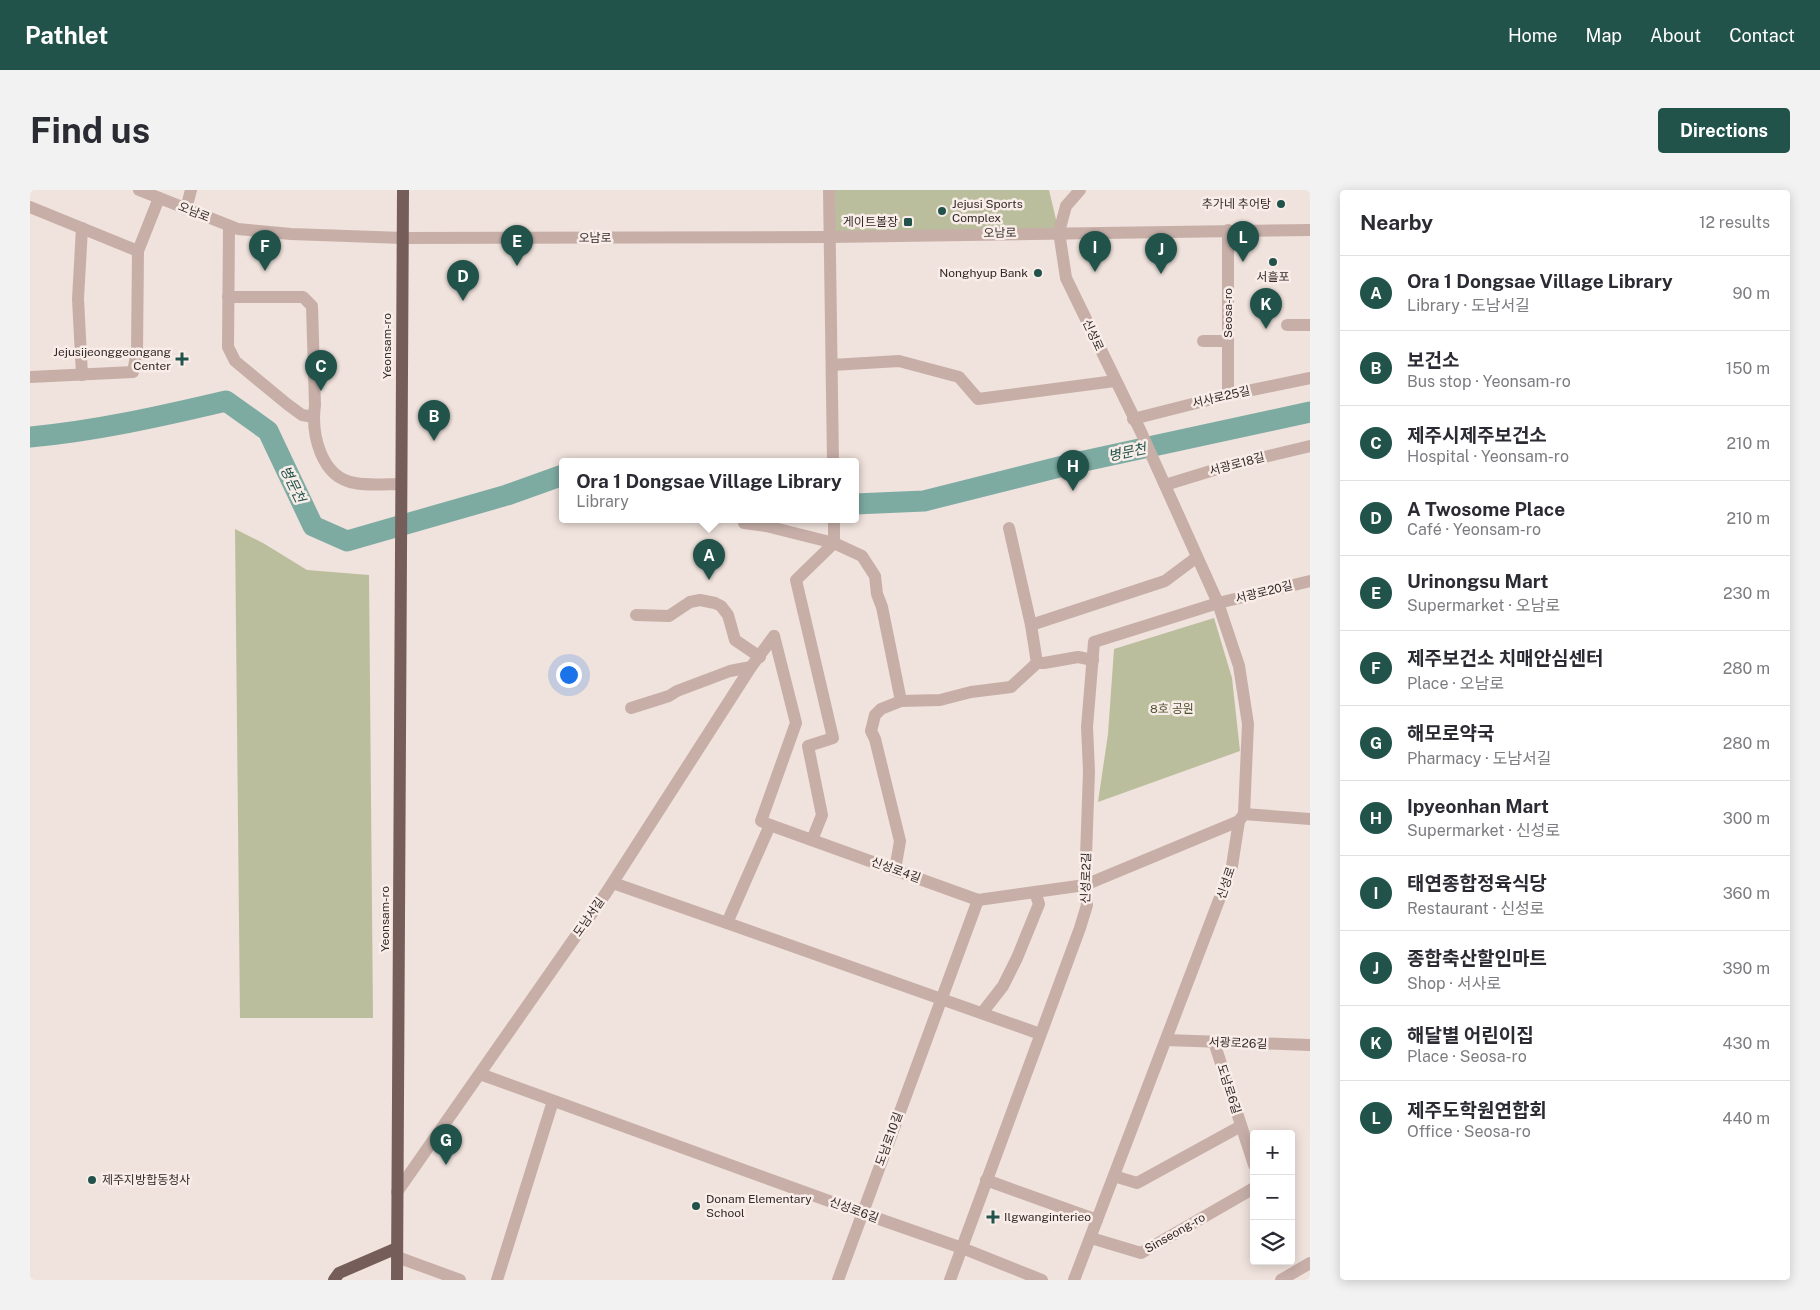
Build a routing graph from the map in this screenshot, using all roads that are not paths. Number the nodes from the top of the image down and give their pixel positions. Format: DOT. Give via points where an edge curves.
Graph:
graph roads {
  1 [pos="139,190"];
  2 [pos="191,190"];
  3 [pos="402,190"];
  4 [pos="829,190"];
  5 [pos="1080,190"];
  6 [pos="159,198"];
  7 [pos="30,208"];
  8 [pos="186,209"];
  9 [pos="229,226"];
  10 [pos="82,228"];
  11 [pos="1228,230"];
  12 [pos="1310,230"];
  13 [pos="1060,232"];
  14 [pos="830,237"];
  15 [pos="403,238"];
  16 [pos="138,251"];
  17 [pos="228,297"];
  18 [pos="1288,325"];
  19 [pos="1310,325"];
  20 [pos="1204,341"];
  21 [pos="1228,341"];
  22 [pos="832,365"];
  23 [pos="82,375"];
  24 [pos="30,377"];
  25 [pos="1310,378"];
  26 [pos="1115,381"];
  27 [pos="1228,395"];
  28 [pos="314,417"];
  29 [pos="1133,419"];
  30 [pos="1310,446"];
  31 [pos="833,458"];
  32 [pos="1163,481"];
  33 [pos="401,484"];
  34 [pos="744,523"];
  35 [pos="834,523"];
  36 [pos="1009,528"];
  37 [pos="834,542"];
  38 [pos="1197,558"];
  39 [pos="1310,581"];
  40 [pos="1218,603"];
  41 [pos="636,615"];
  42 [pos="1031,625"];
  43 [pos="760,657"];
  44 [pos="1093,660"];
  45 [pos="1037,663"];
  46 [pos="751,667"];
  47 [pos="901,701"];
  48 [pos="631,708"];
  49 [pos="1241,817"];
  50 [pos="1310,818"];
  51 [pos="770,825"];
  52 [pos="812,840"];
  53 [pos="895,870"];
  54 [pos="613,883"];
  55 [pos="1085,885"];
  56 [pos="1035,892"];
  57 [pos="978,900"];
  58 [pos="727,923"];
  59 [pos="941,999"];
  60 [pos="982,1013"];
  61 [pos="1040,1034"];
  62 [pos="1166,1040"];
  63 [pos="1214,1042"];
  64 [pos="1310,1045"];
  65 [pos="480,1074"];
  66 [pos="553,1101"];
  67 [pos="1241,1126"];
  68 [pos="1250,1154"];
  69 [pos="1114,1176"];
  70 [pos="986,1180"];
  71 [pos="1250,1190"];
  72 [pos="397,1192"];
  73 [pos="862,1213"];
  74 [pos="1097,1220"];
  75 [pos="1090,1238"];
  76 [pos="962,1248"];
  77 [pos="397,1253"];
  78 [pos="1310,1263"];
  79 [pos="1287,1265"];
  80 [pos="1289,1278"];
  81 [pos="334,1280"];
  82 [pos="397,1280"];
  83 [pos="460,1280"];
  84 [pos="497,1280"];
  85 [pos="838,1280"];
  86 [pos="950,1280"];
  87 [pos="1042,1280"];
  88 [pos="1074,1280"];
  1 -- 6 [label="street, 오남로"];
  2 -- 8 [label="street"];
  3 -- 15 [label="main road, Yeonsam-ro"];
  4 -- 14 [label="street"];
  5 -- 13 [label="street" via="1066,206"];
  6 -- 8 [label="street, 오남로"];
  6 -- 16 [label="street"];
  7 -- 10 [label="street"];
  8 -- 9 [label="street, 오남로"];
  9 -- 15 [label="street, 오남로" via="291,234"];
  9 -- 17 [label="street"];
  10 -- 16 [label="street"];
  10 -- 23 [label="street" via="78,299"];
  11 -- 12 [label="street, 오남로"];
  11 -- 13 [label="street, 오남로"];
  11 -- 21 [label="street, Seosa-ro"];
  13 -- 14 [label="street, 오남로"];
  13 -- 26 [label="street, 신성로" via="1066,278"];
  14 -- 15 [label="street, 오남로"];
  14 -- 22 [label="street"];
  15 -- 33 [label="main road, Yeonsam-ro"];
  16 -- 23 [label="street" via="137,350 133,372"];
  17 -- 28 [label="street" via="228,347 235,361 302,415"];
  17 -- 28 [label="street" via="303,297 312,306"];
  18 -- 19 [label="street"];
  20 -- 21 [label="street"];
  21 -- 27 [label="street, Seosa-ro"];
  22 -- 26 [label="street" via="899,361 959,377 978,399"];
  22 -- 31 [label="street"];
  23 -- 24 [label="street"];
  25 -- 27 [label="street, 서사로25길"];
  26 -- 29 [label="street, 신성로"];
  27 -- 29 [label="street, 서사로25길"];
  28 -- 33 [label="street" via="325,464 337,476 354,483"];
  29 -- 32 [label="street, 신성로"];
  30 -- 32 [label="street, 서광로18길"];
  32 -- 38 [label="street, 신성로"];
  33 -- 72 [label="main road, Yeonsam-ro"];
  34 -- 37 [label="street"];
  35 -- 37 [label="street"];
  36 -- 42 [label="street"];
  37 -- 47 [label="street" via="862,556 875,576 876,594 882,607"];
  37 -- 52 [label="street" via="796,580 833,738 808,746 822,815"];
  38 -- 40 [label="street, 신성로"];
  38 -- 42 [label="street" via="1165,581"];
  39 -- 40 [label="street, 서광로20길"];
  40 -- 44 [label="street, 신성로2길" via="1094,642"];
  40 -- 49 [label="street, 신성로" via="1239,666 1248,724"];
  41 -- 43 [label="street" via="669,616 690,602 715,603 728,615 735,640"];
  42 -- 45 [label="street"];
  43 -- 46 [label="street, 도남서길"];
  43 -- 51 [label="street, 도남서길" via="774,636 796,723 760,821"];
  44 -- 45 [label="street" via="1078,656"];
  44 -- 55 [label="street, 신성로2길" via="1087,728 1089,771"];
  45 -- 47 [label="street" via="1011,686 940,700"];
  46 -- 48 [label="street" via="730,670 670,696"];
  46 -- 54 [label="street, 도남서길"];
  47 -- 53 [label="street" via="881,709 875,715 871,731 900,841"];
  49 -- 50 [label="street"];
  49 -- 55 [label="street, 신성로4길"];
  49 -- 62 [label="street, 신성로" via="1232,866"];
  51 -- 52 [label="street, 신성로4길"];
  51 -- 58 [label="street"];
  52 -- 53 [label="street, 신성로4길"];
  53 -- 57 [label="street, 신성로4길"];
  54 -- 58 [label="street"];
  54 -- 65 [label="street, 도남서길"];
  55 -- 56 [label="street, 신성로4길"];
  55 -- 61 [label="street, 신성로2길" via="1086,905 1080,928"];
  56 -- 57 [label="street, 신성로4길"];
  56 -- 60 [label="street" via="1038,904 1017,958 1004,986"];
  57 -- 59 [label="street, 도남로10길"];
  58 -- 59 [label="street"];
  59 -- 60 [label="street"];
  59 -- 73 [label="street, 도남로10길"];
  60 -- 61 [label="street"];
  61 -- 70 [label="street, 신성로2길"];
  62 -- 63 [label="street, 서광로26길"];
  62 -- 69 [label="street, 신성로"];
  63 -- 64 [label="street, 서광로26길"];
  63 -- 67 [label="street, 도남로6길"];
  65 -- 66 [label="street, 신성로6길"];
  65 -- 72 [label="street, 도남서길"];
  66 -- 73 [label="street, 신성로6길"];
  66 -- 84 [label="street"];
  67 -- 68 [label="street, 도남로6길"];
  67 -- 69 [label="street" via="1137,1183"];
  69 -- 74 [label="street, 신성로"];
  70 -- 74 [label="street"];
  70 -- 76 [label="street, 신성로2길"];
  71 -- 75 [label="street, Sinseong-ro" via="1141,1253"];
  72 -- 77 [label="main road, Yeonsam-ro"];
  73 -- 76 [label="street, 신성로6길"];
  73 -- 85 [label="street, 도남로10길"];
  74 -- 75 [label="street, 신성로"];
  75 -- 88 [label="street, 신성로"];
  76 -- 86 [label="street, 신성로2길"];
  76 -- 87 [label="street, 신성로6길"];
  77 -- 81 [label="main road" via="339,1273"];
  77 -- 82 [label="main road, Yeonsam-ro"];
  77 -- 83 [label="street"];
  78 -- 80 [label="street"];
  79 -- 80 [label="street"];
}
